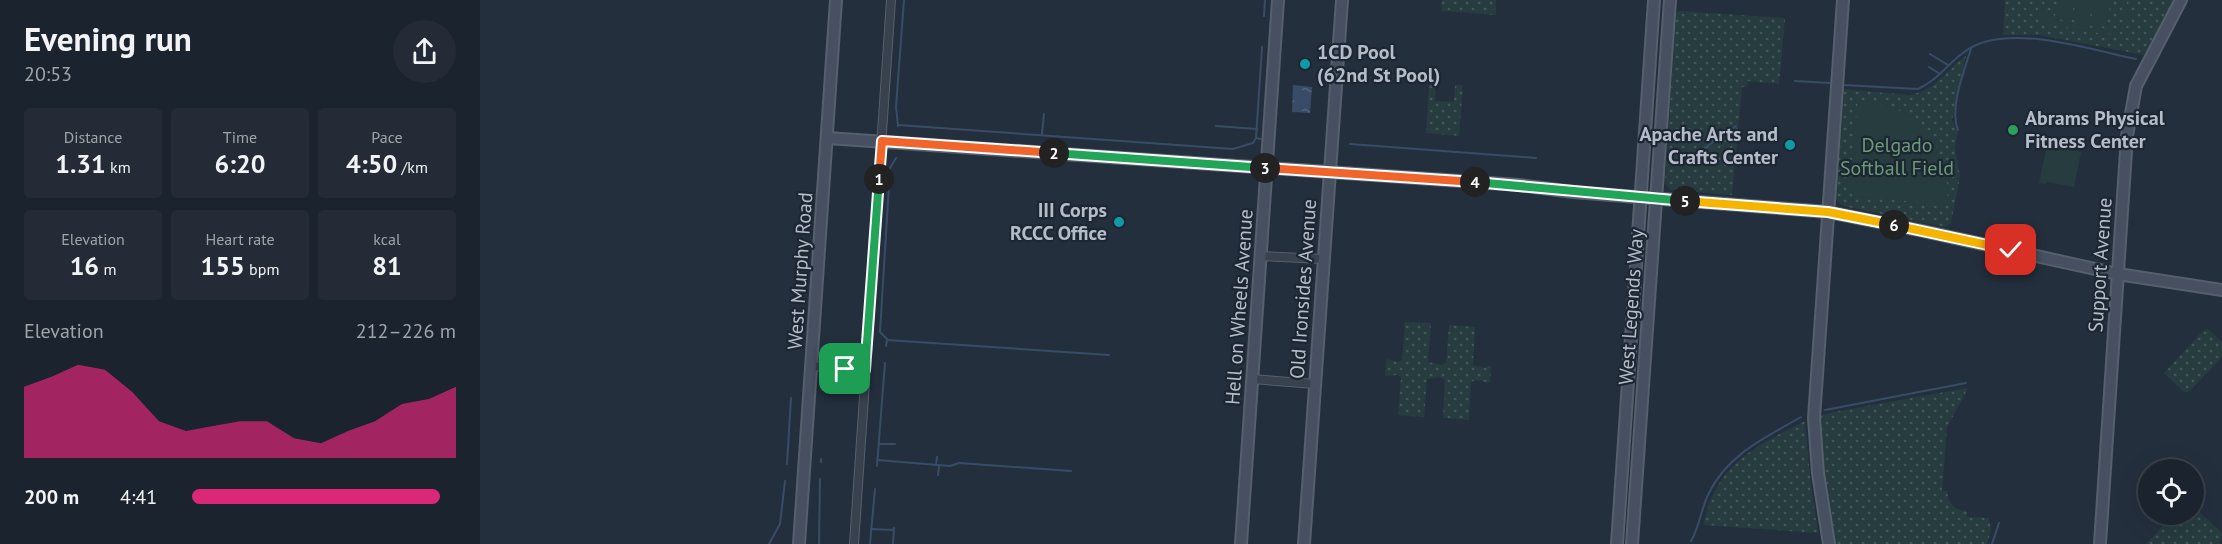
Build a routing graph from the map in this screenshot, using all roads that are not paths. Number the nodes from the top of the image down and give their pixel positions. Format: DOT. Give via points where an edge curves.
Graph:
graph roads {
  1 [pos="836,0"];
  2 [pos="891,0"];
  3 [pos="1278,0"];
  4 [pos="1342,0"];
  5 [pos="1654,0"];
  6 [pos="1670,0"];
  7 [pos="1843,0"];
  8 [pos="2181,0"];
  9 [pos="827,138"];
  10 [pos="882,141"];
  11 [pos="1267,168"];
  12 [pos="1329,172"];
  13 [pos="1641,198"];
  14 [pos="1656,198"];
  15 [pos="1828,212"];
  16 [pos="1261,256"];
  17 [pos="1323,259"];
  18 [pos="2118,274"];
  19 [pos="2222,290"];
  20 [pos="811,366"];
  21 [pos="865,370"];
  22 [pos="1252,379"];
  23 [pos="1315,384"];
  24 [pos="799,544"];
  25 [pos="854,544"];
  26 [pos="1241,544"];
  27 [pos="1304,544"];
  28 [pos="1617,544"];
  29 [pos="1632,544"];
  30 [pos="1829,544"];
  31 [pos="2100,544"];
  1 -- 9 [label="street, West Murphy Road"];
  2 -- 10 [label="street"];
  3 -- 11 [label="street, Hell on Wheels Avenue"];
  4 -- 12 [label="street, Old Ironsides Avenue"];
  5 -- 13 [label="street, West Legends Way"];
  6 -- 14 [label="street, West Legends Way"];
  7 -- 15 [label="street"];
  8 -- 18 [label="street, Support Avenue" via="2136,86 2127,136"];
  9 -- 10 [label="street"];
  9 -- 20 [label="street, West Murphy Road"];
  10 -- 11 [label="street"];
  10 -- 21 [label="street"];
  11 -- 12 [label="street"];
  11 -- 16 [label="street, Hell on Wheels Avenue"];
  12 -- 13 [label="street"];
  12 -- 17 [label="street, Old Ironsides Avenue"];
  13 -- 14 [label="street"];
  13 -- 28 [label="street, West Legends Way"];
  14 -- 15 [label="street"];
  14 -- 29 [label="street, West Legends Way"];
  15 -- 18 [label="street"];
  15 -- 30 [label="street" via="1814,418"];
  16 -- 17 [label="street"];
  16 -- 22 [label="street, Hell on Wheels Avenue"];
  17 -- 23 [label="street, Old Ironsides Avenue"];
  18 -- 19 [label="street"];
  18 -- 31 [label="street, Support Avenue"];
  20 -- 21 [label="street"];
  20 -- 24 [label="street, West Murphy Road"];
  21 -- 25 [label="street"];
  22 -- 23 [label="street"];
  22 -- 26 [label="street, Hell on Wheels Avenue"];
  23 -- 27 [label="street, Old Ironsides Avenue"];
}
